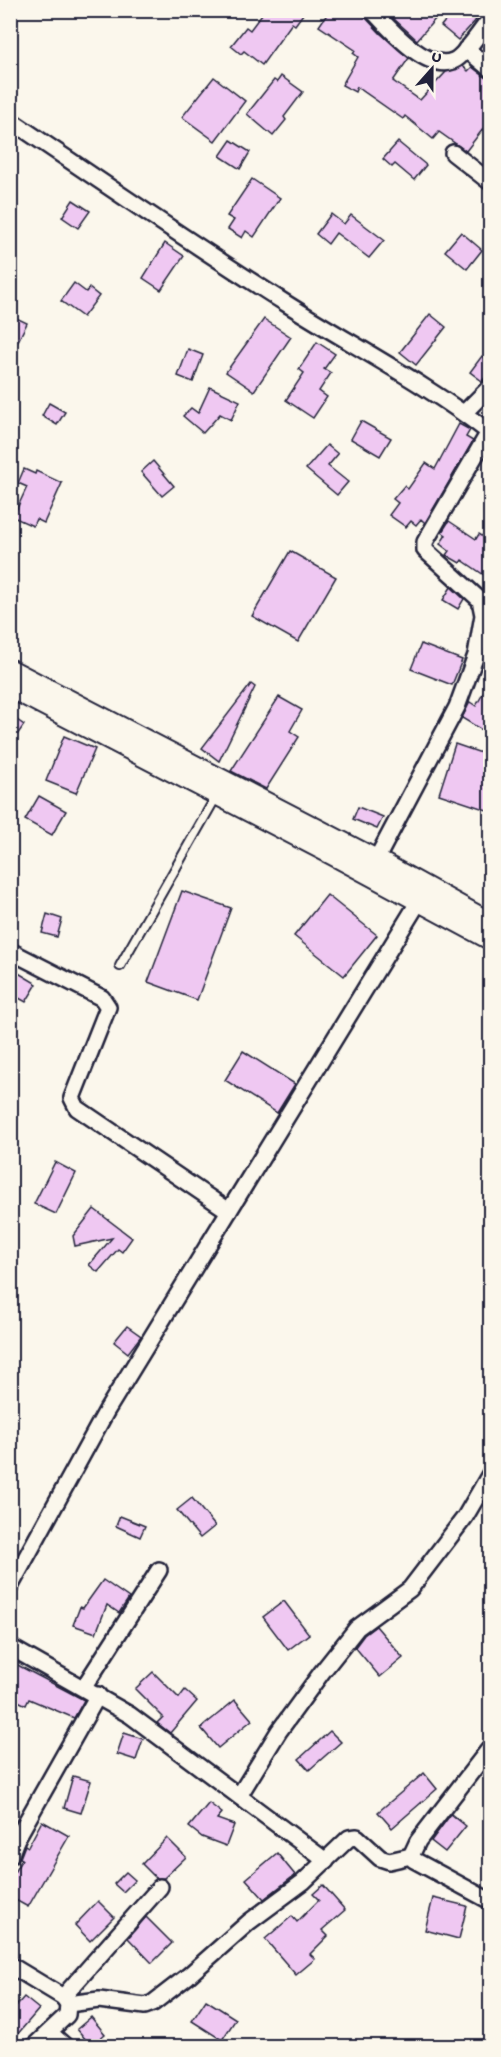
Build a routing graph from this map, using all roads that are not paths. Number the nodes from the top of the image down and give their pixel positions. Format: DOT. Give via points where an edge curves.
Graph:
graph roads {
  1 [pos="372,10"];
  2 [pos="490,19"];
  3 [pos="466,49"];
  4 [pos="490,69"];
  5 [pos="10,120"];
  6 [pos="453,153"];
  7 [pos="490,182"];
  8 [pos="490,387"];
  9 [pos="464,413"];
  10 [pos="490,433"];
  11 [pos="10,670"];
  12 [pos="10,687"];
  13 [pos="220,787"];
  14 [pos="376,860"];
  15 [pos="419,901"];
  16 [pos="490,923"];
  17 [pos="490,939"];
  18 [pos="10,951"];
  19 [pos="120,966"];
  20 [pos="229,1211"];
  21 [pos="490,1474"];
  22 [pos="159,1570"];
  23 [pos="10,1587"];
  24 [pos="10,1647"];
  25 [pos="84,1687"];
  26 [pos="98,1695"];
  27 [pos="490,1748"];
  28 [pos="239,1796"];
  29 [pos="13,1839"];
  30 [pos="10,1856"];
  31 [pos="411,1856"];
  32 [pos="326,1861"];
  33 [pos="160,1887"];
  34 [pos="490,1901"];
  35 [pos="10,1965"];
  36 [pos="66,2000"];
  37 [pos="50,2033"];
  38 [pos="34,2046"];
  39 [pos="65,2046"];
  1 -- 3 [label="street" via="407,46 434,61 453,62"];
  2 -- 3 [label="street"];
  3 -- 4 [label="street"];
  5 -- 9 [label="street" via="163,224"];
  6 -- 7 [label="street"];
  8 -- 9 [label="street"];
  9 -- 10 [label="street"];
  10 -- 14 [label="street" via="425,542 425,550 480,600 483,615 476,655 457,707"];
  11 -- 13 [label="street"];
  12 -- 13 [label="street"];
  13 -- 14 [label="street"];
  13 -- 15 [label="street"];
  13 -- 19 [label="lane"];
  14 -- 16 [label="street"];
  15 -- 17 [label="street"];
  15 -- 20 [label="street"];
  18 -- 20 [label="street" via="102,998 108,1007 72,1098 76,1108"];
  20 -- 23 [label="street" via="107,1410"];
  21 -- 28 [label="street" via="465,1517 410,1589 357,1628 322,1672"];
  22 -- 25 [label="street"];
  24 -- 25 [label="street"];
  25 -- 26 [label="street"];
  26 -- 28 [label="street" via="162,1737"];
  26 -- 29 [label="street"];
  27 -- 31 [label="street" via="418,1841"];
  28 -- 32 [label="street"];
  29 -- 30 [label="street"];
  31 -- 32 [label="street" via="389,1861 380,1858 357,1837 349,1838"];
  31 -- 34 [label="street"];
  32 -- 36 [label="street" via="153,2003 145,2006"];
  33 -- 36 [label="street"];
  35 -- 36 [label="street"];
  36 -- 37 [label="street" via="67,2015"];
  37 -- 38 [label="street"];
  37 -- 39 [label="street"];
}
